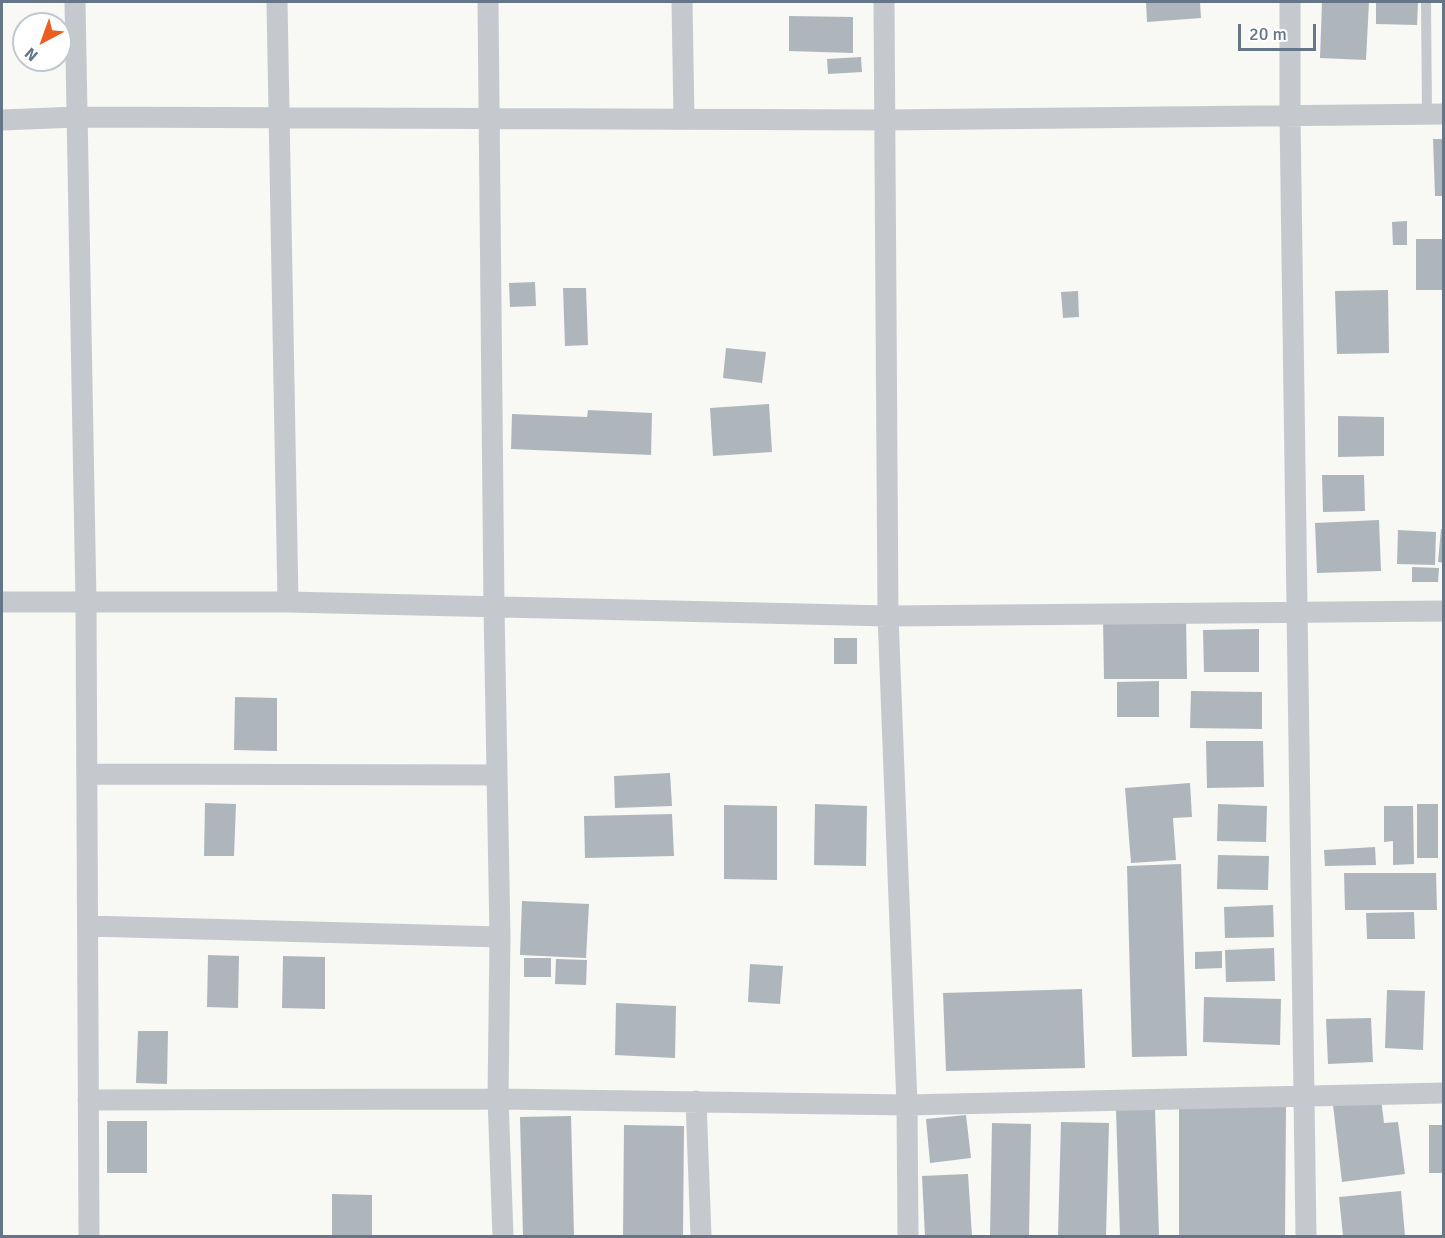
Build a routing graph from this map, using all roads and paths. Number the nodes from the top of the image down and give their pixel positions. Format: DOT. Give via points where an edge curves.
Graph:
graph roads {
  1 [pos="75,2"];
  2 [pos="278,2"];
  3 [pos="488,2"];
  4 [pos="682,2"];
  5 [pos="884,2"];
  6 [pos="1290,2"];
  7 [pos="1426,2"];
  8 [pos="1435,114"];
  9 [pos="1290,116"];
  10 [pos="77,117"];
  11 [pos="280,118"];
  12 [pos="489,119"];
  13 [pos="684,119"];
  14 [pos="2,120"];
  15 [pos="885,120"];
  16 [pos="2,602"];
  17 [pos="86,602"];
  18 [pos="288,602"];
  19 [pos="494,607"];
  20 [pos="1443,611"];
  21 [pos="1297,612"];
  22 [pos="888,616"];
  23 [pos="87,774"];
  24 [pos="497,775"];
  25 [pos="88,926"];
  26 [pos="500,937"];
  27 [pos="1443,1093"];
  28 [pos="1304,1096"];
  29 [pos="498,1099"];
  30 [pos="88,1100"];
  31 [pos="696,1101"];
  32 [pos="908,1104"];
  33 [pos="89,1236"];
  34 [pos="503,1236"];
  35 [pos="700,1236"];
  36 [pos="908,1236"];
  37 [pos="1306,1236"];
  1 -- 10 [label="street"];
  2 -- 11 [label="street"];
  3 -- 12 [label="street"];
  4 -- 13 [label="street"];
  5 -- 15 [label="street"];
  6 -- 9 [label="street"];
  7 -- 8 [label="lane"];
  8 -- 9 [label="street"];
  9 -- 15 [label="street"];
  9 -- 21 [label="street"];
  10 -- 11 [label="street"];
  10 -- 14 [label="street"];
  10 -- 17 [label="street"];
  11 -- 12 [label="street"];
  11 -- 18 [label="street"];
  12 -- 13 [label="street"];
  12 -- 19 [label="street"];
  13 -- 15 [label="street"];
  15 -- 22 [label="street"];
  16 -- 17 [label="street"];
  17 -- 18 [label="street"];
  17 -- 23 [label="street"];
  18 -- 19 [label="street"];
  19 -- 22 [label="street"];
  19 -- 24 [label="street"];
  20 -- 21 [label="street"];
  21 -- 22 [label="street"];
  21 -- 28 [label="street"];
  22 -- 32 [label="street"];
  23 -- 24 [label="street"];
  23 -- 25 [label="street"];
  24 -- 26 [label="street"];
  25 -- 26 [label="street"];
  25 -- 30 [label="street"];
  26 -- 29 [label="street"];
  27 -- 28 [label="street"];
  28 -- 32 [label="street"];
  28 -- 37 [label="street"];
  29 -- 30 [label="street"];
  29 -- 31 [label="street"];
  29 -- 34 [label="street"];
  30 -- 33 [label="street"];
  31 -- 32 [label="street"];
  31 -- 35 [label="street"];
  32 -- 36 [label="street"];
}
